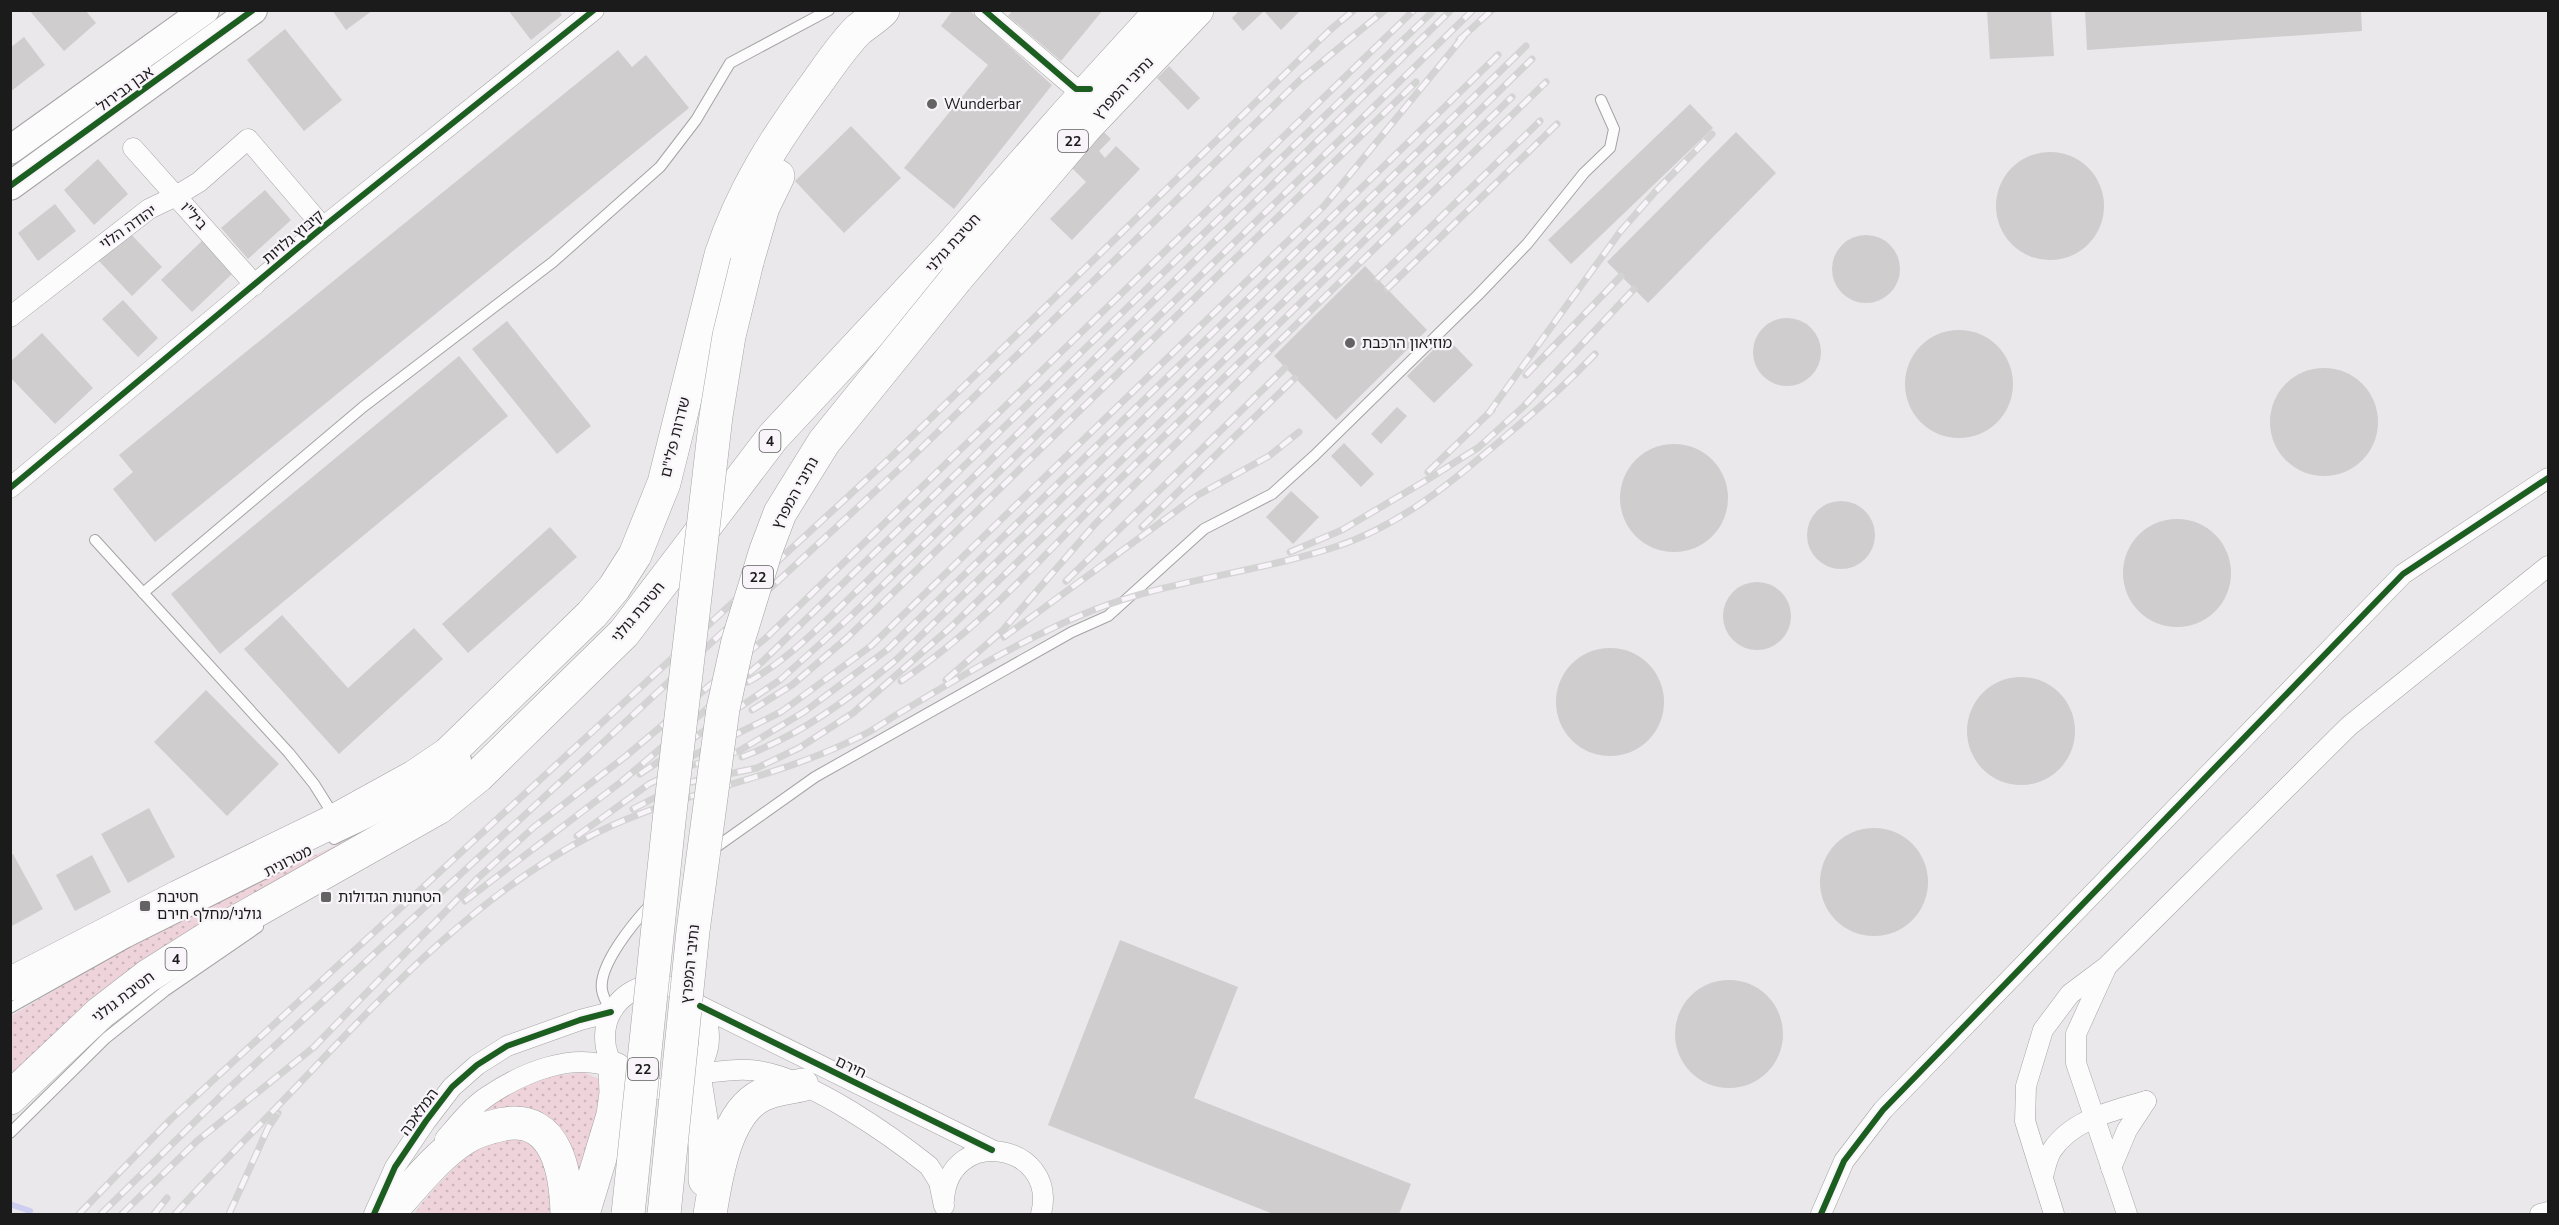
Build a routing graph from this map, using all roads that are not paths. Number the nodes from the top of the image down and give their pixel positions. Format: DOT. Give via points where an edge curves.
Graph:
graph roads {
  1 [pos="205,10"];
  2 [pos="252,10"];
  3 [pos="594,10"];
  4 [pos="828,10"];
  5 [pos="984,10"];
  6 [pos="1162,10"];
  7 [pos="1197,10"];
  8 [pos="883,11"];
  9 [pos="1090,89"];
  10 [pos="1601,100"];
  11 [pos="133,148"];
  12 [pos="10,150"];
  13 [pos="10,186"];
  14 [pos="176,196"];
  15 [pos="323,227"];
  16 [pos="255,285"];
  17 [pos="10,317"];
  18 [pos="2548,478"];
  19 [pos="10,488"];
  20 [pos="95,540"];
  21 [pos="2548,566"];
  22 [pos="143,593"];
  23 [pos="506,699"];
  24 [pos="488,730"];
  25 [pos="477,748"];
  26 [pos="330,831"];
  27 [pos="364,852"];
  28 [pos="294,859"];
  29 [pos="688,866"];
  30 [pos="671,881"];
  31 [pos="287,907"];
  32 [pos="268,920"];
  33 [pos="2106,966"];
  34 [pos="10,984"];
  35 [pos="700,1006"];
  36 [pos="10,1008"];
  37 [pos="611,1012"];
  38 [pos="615,1069"];
  39 [pos="694,1074"];
  40 [pos="802,1085"];
  41 [pos="10,1098"];
  42 [pos="2094,1117"];
  43 [pos="10,1133"];
  44 [pos="992,1150"];
  45 [pos="2111,1168"];
  46 [pos="2044,1182"];
  47 [pos="1833,1189"];
  48 [pos="945,1210"];
  49 [pos="387,1211"];
  50 [pos="2548,1212"];
  51 [pos="1043,1214"];
  52 [pos="567,1215"];
  53 [pos="583,1215"];
  54 [pos="627,1215"];
  55 [pos="664,1215"];
  56 [pos="708,1215"];
  57 [pos="1810,1215"];
  58 [pos="1821,1215"];
  59 [pos="1832,1215"];
  60 [pos="2044,1215"];
  61 [pos="2054,1215"];
  62 [pos="2127,1215"];
  63 [pos="2540,1215"];
  1 -- 12 [label="street, אבן גבירול"];
  2 -- 13 [label="street, אבן גבירול"];
  3 -- 15 [label="street, קיבוץ גלויות"];
  4 -- 22 [label="lane" via="730,63 696,120 660,167 553,262 363,408"];
  5 -- 9 [label="street" via="1076,88"];
  6 -- 9 [label="highway, חטיבת גולני / 4"];
  7 -- 55 [label="highway, נתיבי המפרץ / 22, bridge" via="1084,128 956,279 824,442 780,513 738,641 723,709 693,931"];
  8 -- 23 [label="highway, שדרות פלי\"ם" via="858,30 780,133 731,224 666,475 635,555 592,614"];
  8 -- 54 [label="highway, 22, bridge" via="850,71 796,146 763,207 729,336 716,416 669,821"];
  9 -- 27 [label="highway, חטיבת גולני / 4" via="773,437 624,633 478,776 438,808"];
  10 -- 29 [label="lane" via="1614,129 1610,148 1478,295 1272,494 1204,529 1108,615 815,777"];
  11 -- 14 [label="street, ביל\"ו"];
  14 -- 15 [label="street, יהודה הלוי" via="199,182 248,139"];
  14 -- 16 [label="street, ביל\"ו"];
  14 -- 17 [label="street, יהודה הלוי" via="149,209"];
  15 -- 16 [label="street, קיבוץ גלויות"];
  16 -- 19 [label="street, קיבוץ גלויות"];
  18 -- 47 [label="street" via="2403,574 1883,1110 1844,1161"];
  20 -- 22 [label="lane"];
  21 -- 33 [label="street" via="2349,726"];
  22 -- 26 [label="lane" via="314,784"];
  23 -- 24 [label="lane"];
  23 -- 26 [label="highway, שדרות פלי\"ם" via="448,754"];
  25 -- 26 [label="lane, מטרונית" via="445,779 421,794 378,818"];
  26 -- 34 [label="highway"];
  27 -- 31 [label="lane"];
  27 -- 41 [label="highway, חטיבת גולני / 4" via="263,906 148,976 99,1013"];
  28 -- 36 [label="lane, מטרונית" via="128,942"];
  30 -- 37 [label="lane" via="632,924 605,968 601,989"];
  32 -- 43 [label="lane" via="165,991 106,1038"];
  33 -- 42 [label="street" via="2076,1034 2076,1063"];
  33 -- 46 [label="street" via="2070,994 2043,1030 2026,1086 2025,1121"];
  35 -- 37 [label="street" via="687,993 653,984 636,988 621,998"];
  35 -- 39 [label="street" via="710,1033 703,1062"];
  35 -- 44 [label="street, חירם"];
  37 -- 38 [label="street" via="605,1041"];
  37 -- 49 [label="street, המלאכה" via="507,1046 452,1087 395,1167"];
  38 -- 39 [label="street" via="628,1081 645,1088 663,1089"];
  38 -- 49 [label="street" via="603,1063 553,1065 486,1097"];
  38 -- 53 [label="highway" via="613,1115"];
  39 -- 40 [label="street" via="764,1072"];
  39 -- 56 [label="highway" via="705,1145"];
  40 -- 48 [label="street" via="834,1101 929,1166 939,1182"];
  40 -- 56 [label="highway" via="761,1095 744,1110 726,1142"];
  42 -- 45 [label="street"];
  42 -- 45 [label="street" via="2146,1101 2127,1130"];
  42 -- 46 [label="street" via="2068,1133 2051,1151"];
  44 -- 48 [label="street" via="961,1162 951,1174 945,1189"];
  44 -- 51 [label="street, חירם" via="1014,1155 1032,1169 1040,1182"];
  45 -- 62 [label="street"];
  46 -- 60 [label="street"];
  46 -- 61 [label="street"];
  47 -- 57 [label="street"];
  47 -- 58 [label="street"];
  47 -- 59 [label="street"];
  49 -- 52 [label="highway" via="465,1138 485,1128 511,1123 531,1125 546,1134 563,1172"];
  50 -- 63 [label="street"];
}
